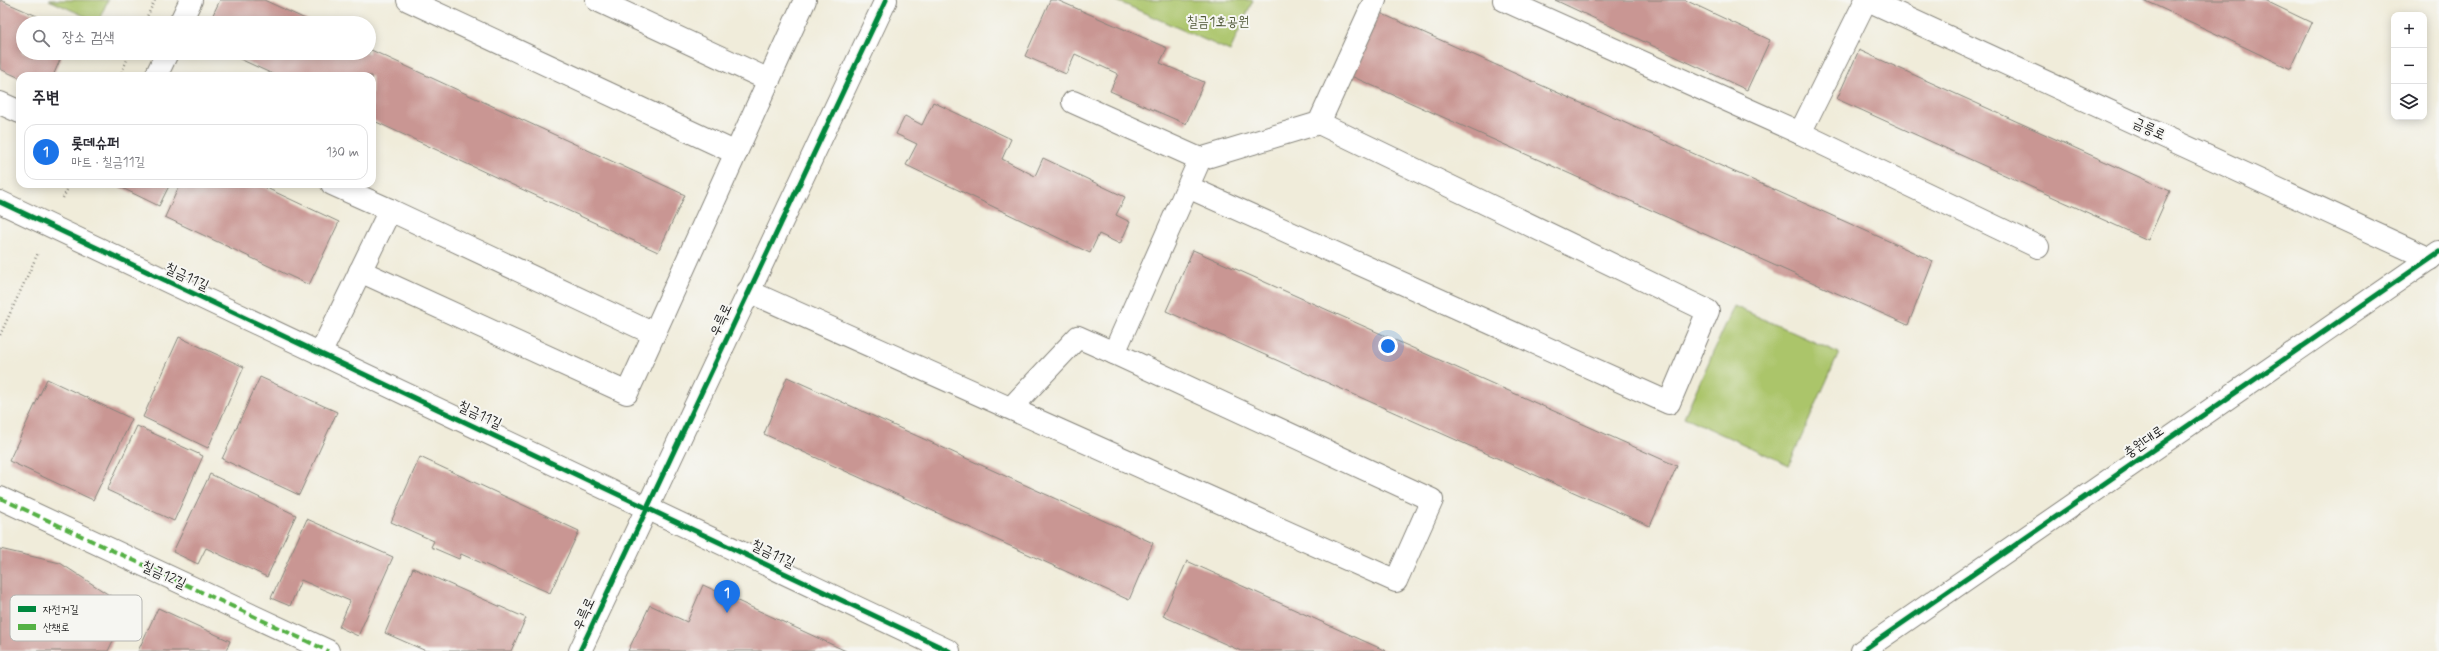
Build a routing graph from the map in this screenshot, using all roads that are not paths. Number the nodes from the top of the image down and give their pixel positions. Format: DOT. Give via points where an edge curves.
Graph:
graph roads {
  1 [pos="191,0"];
  2 [pos="408,0"];
  3 [pos="597,0"];
  4 [pos="805,0"];
  5 [pos="886,0"];
  6 [pos="1374,0"];
  7 [pos="1504,0"];
  8 [pos="1867,0"];
  9 [pos="183,16"];
  10 [pos="164,60"];
  11 [pos="158,72"];
  12 [pos="769,80"];
  13 [pos="1073,102"];
  14 [pos="0,103"];
  15 [pos="16,110"];
  16 [pos="1319,123"];
  17 [pos="1800,133"];
  18 [pos="736,152"];
  19 [pos="1200,159"];
  20 [pos="1188,187"];
  21 [pos="341,188"];
  22 [pos="0,202"];
  23 [pos="390,210"];
  24 [pos="2038,247"];
  25 [pos="2434,256"];
  26 [pos="360,271"];
  27 [pos="748,291"];
  28 [pos="654,334"];
  29 [pos="1114,353"];
  30 [pos="320,354"];
  31 [pos="1011,408"];
  32 [pos="0,498"];
  33 [pos="647,507"];
  34 [pos="328,651"];
  35 [pos="580,651"];
  36 [pos="949,651"];
  37 [pos="1862,651"];
  1 -- 9 [label="street"];
  2 -- 18 [label="street"];
  3 -- 12 [label="street"];
  4 -- 12 [label="street"];
  5 -- 27 [label="street, 우륵로"];
  6 -- 16 [label="street"];
  7 -- 17 [label="street"];
  8 -- 17 [label="street"];
  8 -- 25 [label="street, 금릉로"];
  10 -- 11 [label="street"];
  12 -- 18 [label="street"];
  13 -- 19 [label="street"];
  14 -- 15 [label="street"];
  16 -- 19 [label="street"];
  16 -- 20 [label="street" via="1708,311 1669,403"];
  17 -- 24 [label="street"];
  18 -- 28 [label="street"];
  19 -- 20 [label="street"];
  20 -- 29 [label="street"];
  21 -- 23 [label="street"];
  22 -- 30 [label="street, 칠금11길"];
  23 -- 26 [label="street"];
  23 -- 28 [label="street"];
  25 -- 37 [label="street, 충원대로"];
  26 -- 28 [label="street" via="628,393"];
  26 -- 30 [label="street"];
  27 -- 31 [label="street"];
  27 -- 33 [label="street, 우륵로"];
  29 -- 31 [label="street" via="1078,338"];
  29 -- 31 [label="street" via="1432,500 1396,581"];
  30 -- 33 [label="street, 칠금11길"];
  32 -- 34 [label="street, 칠금12길"];
  33 -- 35 [label="street, 우륵로"];
  33 -- 36 [label="street, 칠금11길"];
}
